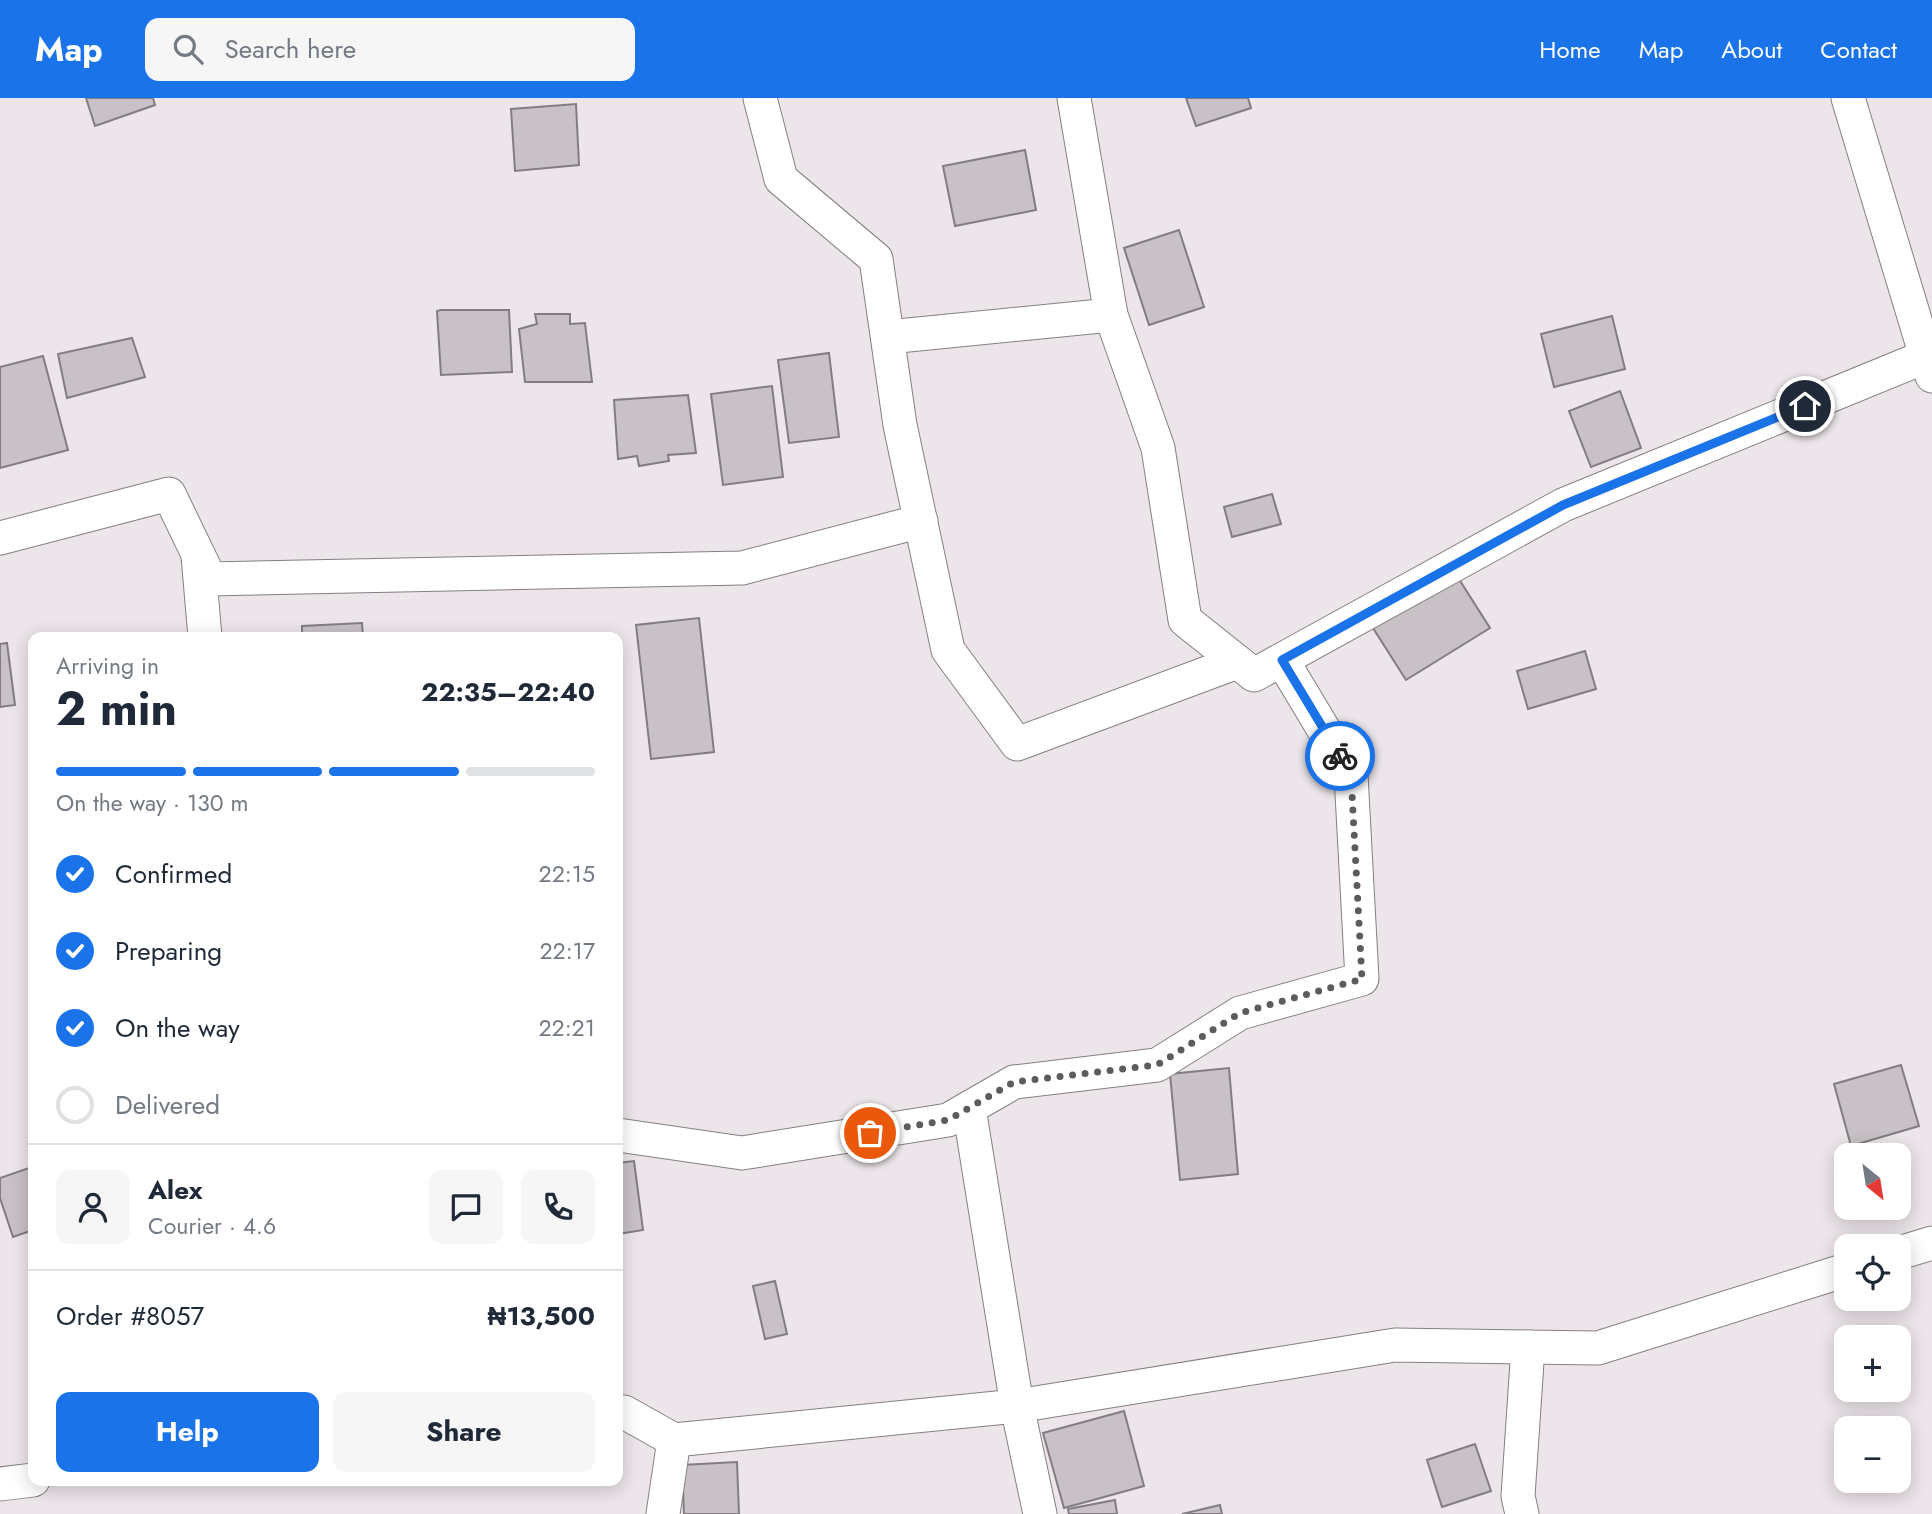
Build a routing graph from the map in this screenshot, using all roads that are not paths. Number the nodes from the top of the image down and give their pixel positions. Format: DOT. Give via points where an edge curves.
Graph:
graph roads {
  1 [pos="760,98"];
  2 [pos="1074,98"];
  3 [pos="1849,98"];
  4 [pos="1111,315"];
  5 [pos="888,337"];
  6 [pos="1929,366"];
  7 [pos="921,521"];
  8 [pos="0,538"];
  9 [pos="198,555"];
  10 [pos="205,632"];
  11 [pos="1282,660"];
  12 [pos="1237,662"];
  13 [pos="969,1108"];
  14 [pos="623,1137"];
  15 [pos="1932,1243"];
  16 [pos="1911,1249"];
  17 [pos="1834,1274"];
  18 [pos="1528,1347"];
  19 [pos="1017,1406"];
  20 [pos="623,1412"];
  21 [pos="674,1440"];
  22 [pos="28,1481"];
  23 [pos="0,1484"];
  24 [pos="663,1514"];
  25 [pos="1040,1514"];
  26 [pos="1522,1514"];
  1 -- 5 [label="street" via="780,179 876,260"];
  2 -- 4 [label="street"];
  3 -- 6 [label="street"];
  4 -- 5 [label="street"];
  4 -- 12 [label="street" via="1158,448 1185,620"];
  5 -- 7 [label="street" via="900,425"];
  6 -- 11 [label="street" via="1563,505"];
  7 -- 9 [label="street" via="742,568 210,579"];
  7 -- 12 [label="street" via="948,650 1017,744"];
  8 -- 9 [label="street" via="169,494"];
  9 -- 10 [label="street"];
  11 -- 12 [label="street" via="1254,675"];
  11 -- 13 [label="street" via="1351,775 1362,979 1240,1013 1157,1065 1014,1082"];
  13 -- 14 [label="street" via="948,1120 742,1153"];
  13 -- 19 [label="street"];
  15 -- 16 [label="street"];
  17 -- 18 [label="street" via="1598,1348"];
  18 -- 19 [label="street" via="1395,1345"];
  18 -- 26 [label="street" via="1518,1496"];
  19 -- 21 [label="street"];
  19 -- 25 [label="street"];
  20 -- 21 [label="street"];
  21 -- 24 [label="street"];
  22 -- 23 [label="street"];
}
